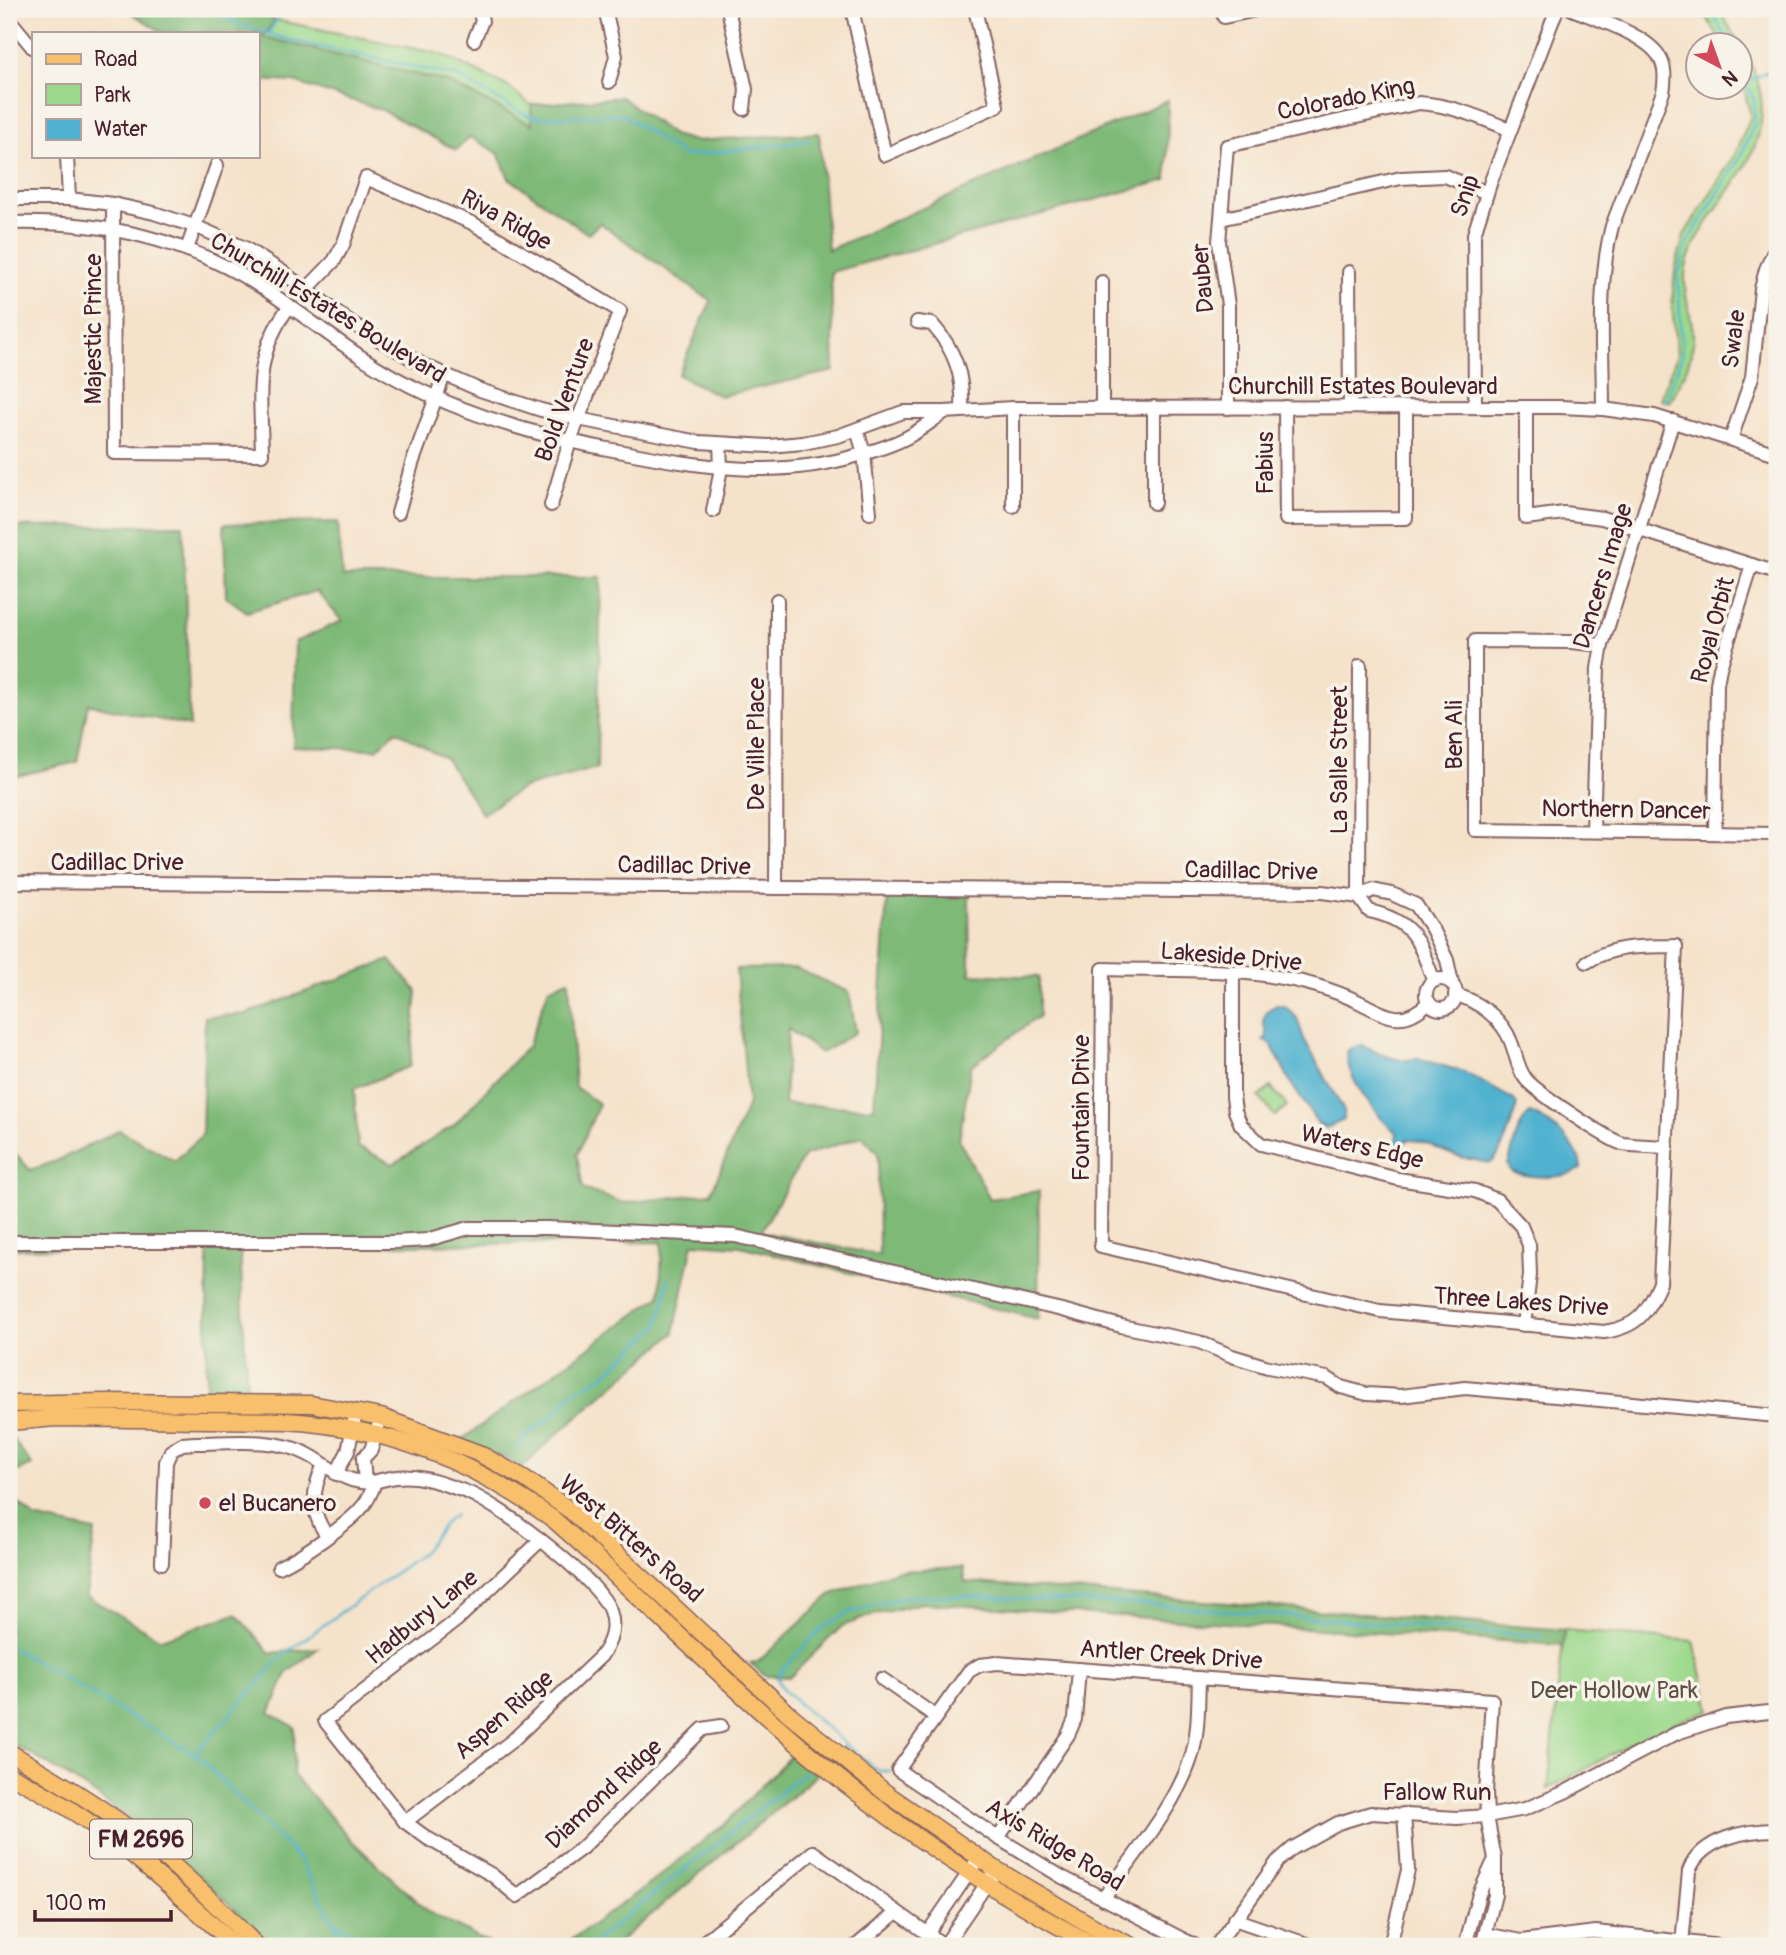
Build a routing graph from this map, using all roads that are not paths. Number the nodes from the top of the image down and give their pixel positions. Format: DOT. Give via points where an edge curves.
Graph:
graph roads {
  1 [pos="480,9"];
  2 [pos="605,9"];
  3 [pos="728,9"];
  4 [pos="852,9"];
  5 [pos="975,9"];
  6 [pos="1261,9"];
  7 [pos="1558,9"];
  8 [pos="1572,9"];
  9 [pos="1223,13"];
  10 [pos="9,19"];
  11 [pos="474,40"];
  12 [pos="32,47"];
  13 [pos="610,82"];
  14 [pos="744,109"];
  15 [pos="1513,124"];
  16 [pos="1227,146"];
  17 [pos="67,158"];
  18 [pos="217,165"];
  19 [pos="1487,193"];
  20 [pos="9,199"];
  21 [pos="69,199"];
  22 [pos="113,204"];
  23 [pos="1221,219"];
  24 [pos="9,223"];
  25 [pos="197,226"];
  26 [pos="114,229"];
  27 [pos="1777,245"];
  28 [pos="187,249"];
  29 [pos="1349,272"];
  30 [pos="1102,282"];
  31 [pos="306,290"];
  32 [pos="289,307"];
  33 [pos="620,311"];
  34 [pos="917,322"];
  35 [pos="444,375"];
  36 [pos="436,398"];
  37 [pos="1102,407"];
  38 [pos="1154,407"];
  39 [pos="1285,407"];
  40 [pos="1350,407"];
  41 [pos="1406,407"];
  42 [pos="1475,407"];
  43 [pos="1526,407"];
  44 [pos="1013,408"];
  45 [pos="1228,408"];
  46 [pos="1603,409"];
  47 [pos="962,410"];
  48 [pos="944,412"];
  49 [pos="579,419"];
  50 [pos="1673,421"];
  51 [pos="857,430"];
  52 [pos="1731,439"];
  53 [pos="570,441"];
  54 [pos="720,444"];
  55 [pos="864,453"];
  56 [pos="1777,454"];
  57 [pos="721,468"];
  58 [pos="1154,503"];
  59 [pos="551,505"];
  60 [pos="1013,506"];
  61 [pos="713,511"];
  62 [pos="398,513"];
  63 [pos="870,513"];
  64 [pos="1638,528"];
  65 [pos="1752,565"];
  66 [pos="1777,573"];
  67 [pos="777,600"];
  68 [pos="1602,645"];
  69 [pos="1360,666"];
  70 [pos="1475,830"];
  71 [pos="1593,831"];
  72 [pos="1715,832"];
  73 [pos="1777,834"];
  74 [pos="9,883"];
  75 [pos="776,888"];
  76 [pos="1359,897"];
  77 [pos="1401,897"];
  78 [pos="1393,917"];
  79 [pos="1436,937"];
  80 [pos="1420,945"];
  81 [pos="1587,962"];
  82 [pos="1103,969"];
  83 [pos="1233,973"];
  84 [pos="1433,981"];
  85 [pos="1454,989"];
  86 [pos="1429,1002"];
  87 [pos="1667,1147"];
  88 [pos="9,1242"];
  89 [pos="1101,1247"];
  90 [pos="1524,1325"];
  91 [pos="106,1402"];
  92 [pos="9,1404"];
  93 [pos="356,1412"];
  94 [pos="1777,1416"];
  95 [pos="381,1417"];
  96 [pos="107,1419"];
  97 [pos="9,1422"];
  98 [pos="352,1429"];
  99 [pos="376,1434"];
  100 [pos="348,1451"];
  101 [pos="363,1458"];
  102 [pos="324,1465"];
  103 [pos="336,1474"];
  104 [pos="524,1478"];
  105 [pos="370,1482"];
  106 [pos="513,1491"];
  107 [pos="327,1535"];
  108 [pos="541,1540"];
  109 [pos="162,1563"];
  110 [pos="279,1567"];
  111 [pos="1079,1669"];
  112 [pos="1199,1678"];
  113 [pos="881,1679"];
  114 [pos="1777,1712"];
  115 [pos="788,1713"];
  116 [pos="935,1716"];
  117 [pos="721,1726"];
  118 [pos="776,1726"];
  119 [pos="9,1752"];
  120 [pos="898,1770"];
  121 [pos="9,1775"];
  122 [pos="1404,1814"];
  123 [pos="1487,1816"];
  124 [pos="405,1822"];
  125 [pos="1777,1830"];
  126 [pos="998,1838"];
  127 [pos="979,1858"];
  128 [pos="1495,1860"];
  129 [pos="997,1870"];
  130 [pos="968,1873"];
  131 [pos="987,1884"];
  132 [pos="1103,1899"];
  133 [pos="946,1906"];
  134 [pos="897,1912"];
  135 [pos="963,1917"];
  136 [pos="1234,1919"];
  137 [pos="927,1934"];
  138 [pos="1484,1940"];
  139 [pos="1562,1940"];
  140 [pos="1682,1943"];
  141 [pos="235,1946"];
  142 [pos="257,1946"];
  143 [pos="699,1946"];
  144 [pos="856,1946"];
  145 [pos="945,1946"];
  146 [pos="1095,1946"];
  147 [pos="1132,1946"];
  148 [pos="1196,1946"];
  149 [pos="1216,1946"];
  150 [pos="1312,1946"];
  151 [pos="1390,1946"];
  152 [pos="1465,1946"];
  153 [pos="1720,1946"];
  1 -- 11 [label="street" via="482,21"];
  2 -- 13 [label="street" via="616,56"];
  3 -- 14 [label="street" via="746,89"];
  4 -- 5 [label="street" via="885,155 997,106"];
  6 -- 9 [label="street"];
  7 -- 15 [label="street, Snip"];
  8 -- 46 [label="street" via="1651,46 1662,60 1665,77 1607,247 1602,290"];
  10 -- 12 [label="street"];
  15 -- 16 [label="street, Colorado King" via="1419,103"];
  15 -- 19 [label="street, Snip"];
  16 -- 23 [label="street, Dauber"];
  17 -- 21 [label="street"];
  18 -- 25 [label="street"];
  19 -- 23 [label="street" via="1445,176 1401,178"];
  19 -- 42 [label="street, Snip" via="1474,234"];
  20 -- 21 [label="street, Churchill Estates Boulevard"];
  21 -- 22 [label="street, Churchill Estates Boulevard"];
  22 -- 25 [label="street, Churchill Estates Boulevard"];
  22 -- 26 [label="street, Majestic Prince"];
  23 -- 45 [label="street, Dauber" via="1219,242 1228,305"];
  24 -- 26 [label="street, Churchill Estates Boulevard"];
  25 -- 28 [label="street"];
  25 -- 31 [label="street, Churchill Estates Boulevard" via="244,248"];
  26 -- 28 [label="street, Churchill Estates Boulevard"];
  26 -- 32 [label="street, Majestic Prince" via="114,453 262,454 263,359 274,329"];
  27 -- 52 [label="street, Swale" via="1761,289 1752,377"];
  28 -- 32 [label="street, Churchill Estates Boulevard" via="233,270"];
  29 -- 40 [label="street"];
  30 -- 37 [label="street"];
  31 -- 33 [label="street, Riva Ridge" via="343,245 366,178 472,223"];
  31 -- 35 [label="street, Churchill Estates Boulevard" via="373,337"];
  32 -- 36 [label="street, Churchill Estates Boulevard" via="360,357"];
  33 -- 49 [label="street, Bold Venture"];
  34 -- 47 [label="street" via="932,324 951,350 961,377"];
  35 -- 36 [label="street"];
  35 -- 49 [label="street, Churchill Estates Boulevard"];
  36 -- 53 [label="street, Churchill Estates Boulevard"];
  36 -- 62 [label="street"];
  37 -- 38 [label="street, Churchill Estates Boulevard"];
  37 -- 44 [label="street, Churchill Estates Boulevard"];
  38 -- 45 [label="street, Churchill Estates Boulevard"];
  38 -- 58 [label="street"];
  39 -- 40 [label="street, Churchill Estates Boulevard"];
  39 -- 41 [label="street, Fabius" via="1286,519 1406,518"];
  39 -- 45 [label="street, Churchill Estates Boulevard"];
  40 -- 41 [label="street, Churchill Estates Boulevard"];
  41 -- 42 [label="street, Churchill Estates Boulevard"];
  42 -- 43 [label="street, Churchill Estates Boulevard"];
  43 -- 46 [label="street, Churchill Estates Boulevard"];
  43 -- 64 [label="street" via="1526,518 1577,513"];
  44 -- 47 [label="street, Churchill Estates Boulevard"];
  44 -- 60 [label="street"];
  46 -- 50 [label="street, Churchill Estates Boulevard"];
  47 -- 48 [label="street, Churchill Estates Boulevard"];
  48 -- 51 [label="street, Churchill Estates Boulevard" via="903,412"];
  48 -- 55 [label="street, Churchill Estates Boulevard" via="911,435"];
  49 -- 53 [label="street, Bold Venture"];
  49 -- 54 [label="street, Churchill Estates Boulevard"];
  50 -- 52 [label="street, Churchill Estates Boulevard"];
  50 -- 64 [label="street, Dancers Image"];
  51 -- 54 [label="street, Churchill Estates Boulevard" via="803,443"];
  51 -- 55 [label="street"];
  52 -- 56 [label="street, Churchill Estates Boulevard"];
  53 -- 57 [label="street, Churchill Estates Boulevard"];
  53 -- 59 [label="street, Bold Venture"];
  54 -- 57 [label="street"];
  55 -- 57 [label="street, Churchill Estates Boulevard" via="807,467"];
  55 -- 63 [label="street"];
  57 -- 61 [label="street"];
  64 -- 65 [label="street"];
  64 -- 68 [label="street, Dancers Image"];
  65 -- 66 [label="street"];
  65 -- 72 [label="street, Royal Orbit" via="1717,684"];
  67 -- 75 [label="street, De Ville Place"];
  68 -- 70 [label="street, Ben Ali" via="1475,640"];
  68 -- 71 [label="street, Dancers Image"];
  69 -- 76 [label="street, La Salle Street"];
  70 -- 71 [label="street, Northern Dancer"];
  71 -- 72 [label="street, Northern Dancer"];
  72 -- 73 [label="street, Northern Dancer"];
  74 -- 75 [label="street, Cadillac Drive"];
  75 -- 76 [label="street, Cadillac Drive" via="1322,892"];
  76 -- 77 [label="street" via="1373,890"];
  76 -- 78 [label="street" via="1369,911"];
  77 -- 78 [label="street"];
  77 -- 79 [label="street" via="1416,905"];
  78 -- 80 [label="street"];
  79 -- 80 [label="street"];
  79 -- 85 [label="street"];
  80 -- 84 [label="street"];
  81 -- 87 [label="street, Three Lakes Drive" via="1620,948 1676,946"];
  82 -- 83 [label="street, Lakeside Drive"];
  82 -- 89 [label="street, Fountain Drive"];
  83 -- 86 [label="street, Lakeside Drive" via="1293,979 1395,1019 1417,1012"];
  83 -- 90 [label="street, Waters Edge" via="1233,1097 1241,1125 1261,1144 1398,1179 1475,1191 1497,1200 1521,1226 1529,1245"];
  84 -- 85 [label="street" via="1443,979"];
  84 -- 86 [label="street" via="1426,993"];
  85 -- 86 [label="street" via="1452,1002 1445,1008"];
  85 -- 87 [label="street" via="1493,1016 1511,1040 1526,1080 1539,1090 1621,1143"];
  87 -- 90 [label="street, Three Lakes Drive" via="1660,1283 1643,1315 1620,1330 1604,1332"];
  88 -- 94 [label="street" via="393,1242 427,1240 469,1228 735,1236 1199,1342 1232,1356 1327,1378 1367,1394 1401,1396 1465,1388"];
  89 -- 90 [label="street, Three Lakes Drive" via="1380,1311"];
  91 -- 92 [label="main road, West Bitters Road"];
  91 -- 93 [label="main road, West Bitters Road" via="311,1404"];
  91 -- 96 [label="main road"];
  93 -- 95 [label="main road, West Bitters Road"];
  93 -- 98 [label="street"];
  95 -- 99 [label="street"];
  95 -- 104 [label="main road, West Bitters Road" via="478,1453"];
  96 -- 97 [label="main road, West Bitters Road"];
  96 -- 98 [label="main road, West Bitters Road" via="287,1421"];
  98 -- 99 [label="main road, West Bitters Road"];
  98 -- 100 [label="street"];
  99 -- 101 [label="street"];
  99 -- 106 [label="main road, West Bitters Road" via="434,1452"];
  100 -- 101 [label="street"];
  100 -- 103 [label="street"];
  101 -- 105 [label="street"];
  102 -- 103 [label="street"];
  102 -- 107 [label="street" via="314,1503"];
  102 -- 109 [label="street" via="305,1453 271,1443 182,1444 170,1451"];
  103 -- 105 [label="street"];
  104 -- 106 [label="main road"];
  104 -- 115 [label="main road, West Bitters Road" via="571,1511"];
  105 -- 107 [label="street" via="371,1496 363,1507"];
  105 -- 108 [label="street" via="410,1476 468,1492"];
  106 -- 118 [label="main road, West Bitters Road" via="578,1540"];
  107 -- 110 [label="street"];
  108 -- 124 [label="street, Aspen Ridge" via="603,1598 614,1626 610,1643 530,1725"];
  108 -- 124 [label="street, Hadbury Lane" via="457,1620 325,1721"];
  111 -- 112 [label="street, Antler Creek Drive"];
  111 -- 116 [label="street, Antler Creek Drive" via="980,1665 960,1681"];
  111 -- 126 [label="street" via="1075,1719 1068,1735"];
  112 -- 123 [label="street, Antler Creek Drive" via="1492,1700"];
  112 -- 132 [label="street" via="1195,1741 1185,1774"];
  113 -- 116 [label="street"];
  114 -- 123 [label="street, Fallow Run" via="1701,1723 1545,1801"];
  115 -- 118 [label="main road"];
  115 -- 127 [label="main road, West Bitters Road" via="886,1793"];
  116 -- 120 [label="street, Antler Creek Drive"];
  117 -- 124 [label="street, Diamond Ridge" via="703,1729 582,1848 517,1896 492,1875"];
  118 -- 130 [label="main road, West Bitters Road" via="880,1811"];
  119 -- 142 [label="main road, FM 2696" via="132,1831"];
  120 -- 126 [label="street, Axis Ridge Road"];
  121 -- 141 [label="main road, FM 2696" via="97,1826"];
  122 -- 123 [label="street, Fallow Run"];
  122 -- 136 [label="street, Fallow Run" via="1371,1813 1349,1819 1293,1848"];
  122 -- 151 [label="street" via="1408,1870"];
  123 -- 128 [label="street"];
  125 -- 140 [label="street" via="1739,1834 1703,1850 1692,1862"];
  126 -- 132 [label="street, Axis Ridge Road"];
  127 -- 129 [label="main road, West Bitters Road"];
  127 -- 130 [label="street"];
  128 -- 138 [label="street" via="1495,1895"];
  128 -- 152 [label="street" via="1479,1894"];
  129 -- 131 [label="street"];
  129 -- 147 [label="main road, West Bitters Road"];
  130 -- 131 [label="main road, West Bitters Road"];
  130 -- 133 [label="street"];
  131 -- 135 [label="street"];
  131 -- 146 [label="main road, West Bitters Road"];
  132 -- 148 [label="street, Axis Ridge Road"];
  133 -- 135 [label="street"];
  133 -- 137 [label="street"];
  134 -- 137 [label="street"];
  134 -- 143 [label="street" via="813,1852"];
  134 -- 144 [label="street"];
  135 -- 145 [label="street"];
  136 -- 149 [label="street, Fallow Run"];
  136 -- 150 [label="street"];
  137 -- 145 [label="street"];
  138 -- 139 [label="street"];
  139 -- 140 [label="street" via="1596,1932"];
  140 -- 153 [label="street"];
}
